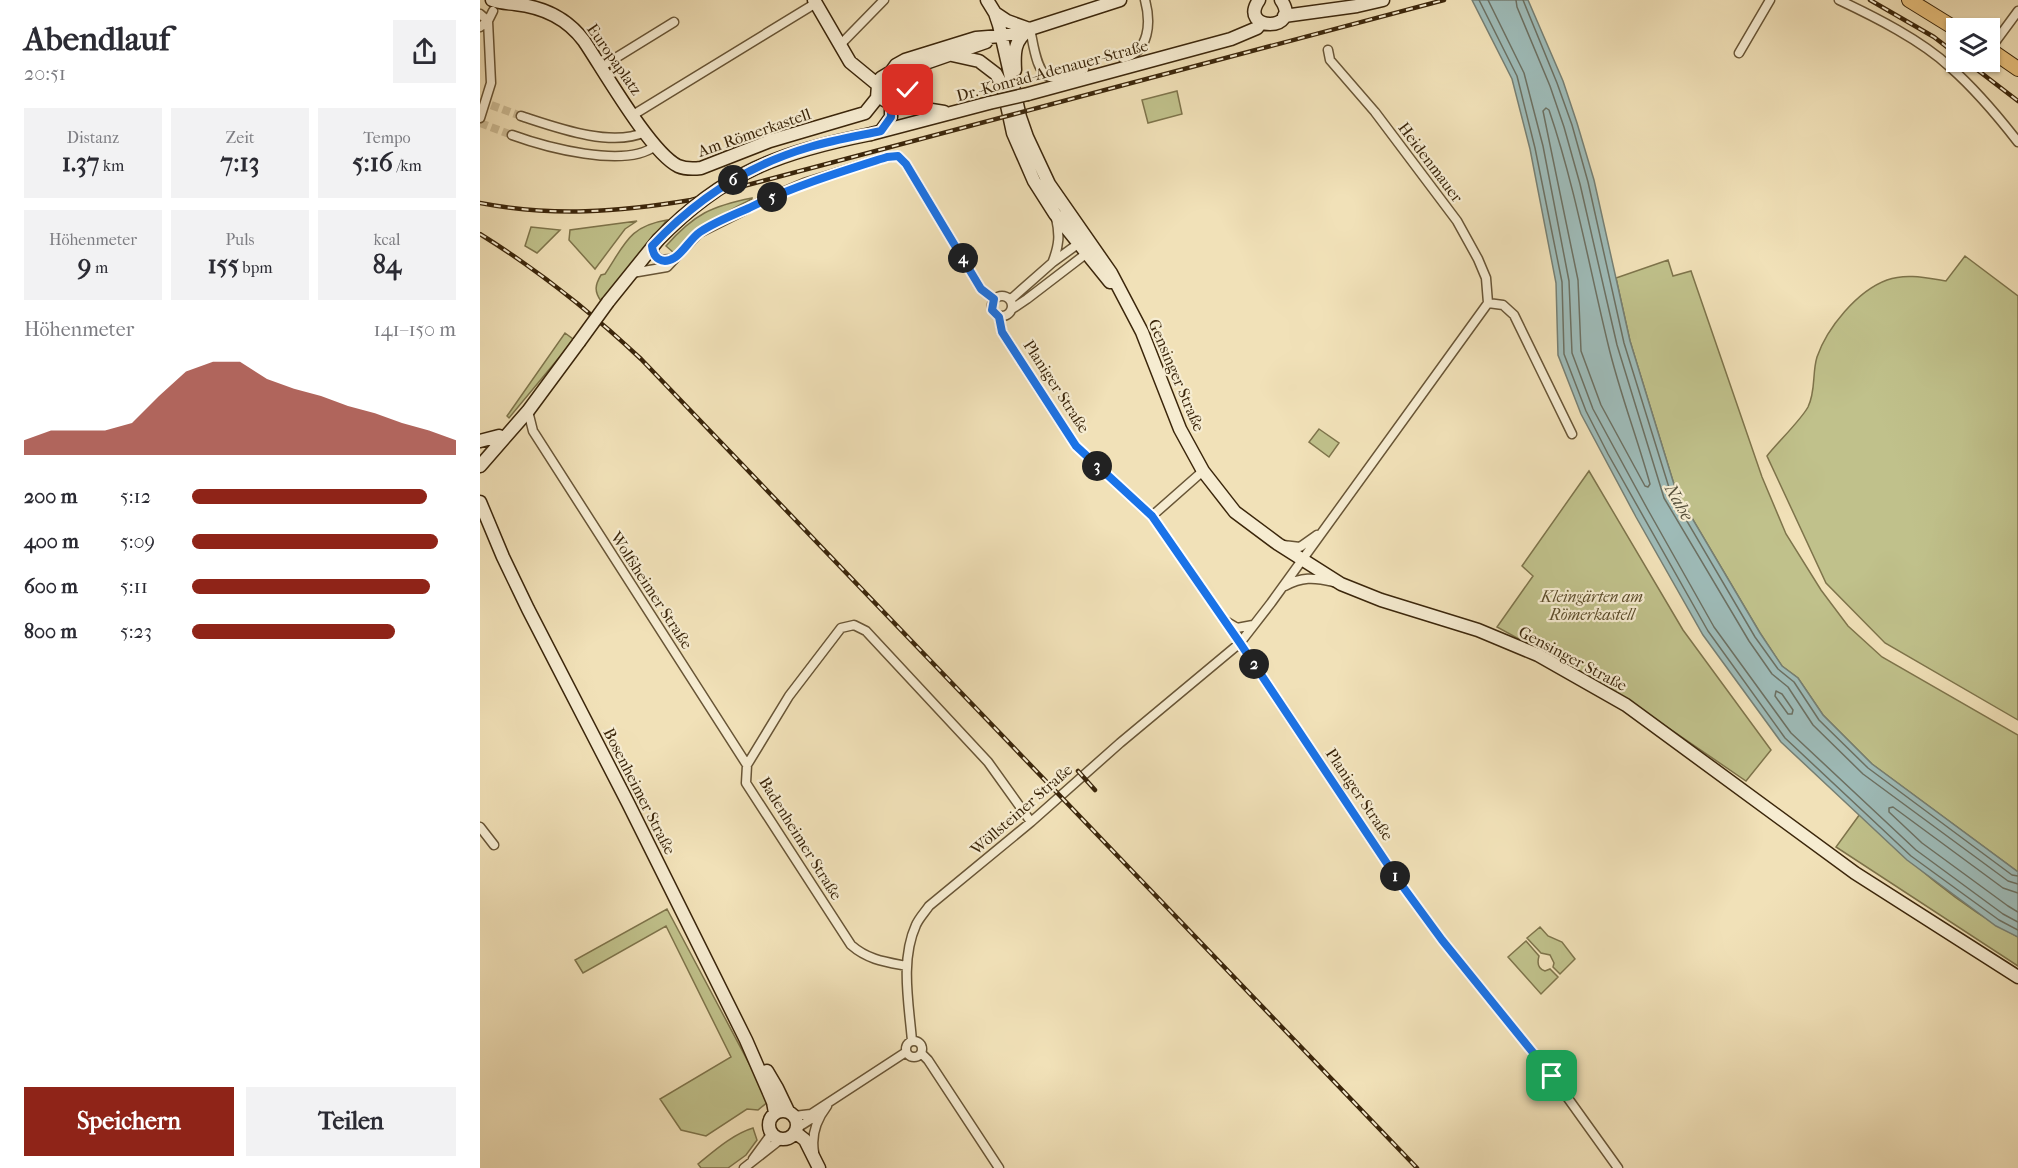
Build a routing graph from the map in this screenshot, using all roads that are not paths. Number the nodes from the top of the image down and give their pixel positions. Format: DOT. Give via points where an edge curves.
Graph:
graph roads {
  1 [pos="884,0"];
  2 [pos="987,0"];
  3 [pos="1120,0"];
  4 [pos="1145,0"];
  5 [pos="1770,0"];
  6 [pos="1839,0"];
  7 [pos="1909,0"];
  8 [pos="1258,1"];
  9 [pos="1378,1"];
  10 [pos="513,2"];
  11 [pos="815,2"];
  12 [pos="1093,4"];
  13 [pos="492,5"];
  14 [pos="1283,7"];
  15 [pos="2018,11"];
  16 [pos="995,13"];
  17 [pos="480,14"];
  18 [pos="1258,19"];
  19 [pos="674,22"];
  20 [pos="1946,23"];
  21 [pos="484,24"];
  22 [pos="1030,29"];
  23 [pos="2000,35"];
  24 [pos="1001,36"];
  25 [pos="840,45"];
  26 [pos="1328,50"];
  27 [pos="1739,53"];
  28 [pos="952,55"];
  29 [pos="2000,57"];
  30 [pos="1124,58"];
  31 [pos="601,67"];
  32 [pos="1084,69"];
  33 [pos="2018,69"];
  34 [pos="891,72"];
  35 [pos="905,78"];
  36 [pos="878,89"];
  37 [pos="907,93"];
  38 [pos="1022,96"];
  39 [pos="484,98"];
  40 [pos="890,103"];
  41 [pos="495,108"];
  42 [pos="954,113"];
  43 [pos="633,115"];
  44 [pos="521,116"];
  45 [pos="480,118"];
  46 [pos="834,123"];
  47 [pos="645,132"];
  48 [pos="876,132"];
  49 [pos="512,135"];
  50 [pos="606,136"];
  51 [pos="2018,142"];
  52 [pos="656,146"];
  53 [pos="606,155"];
  54 [pos="1055,214"];
  55 [pos="655,243"];
  56 [pos="1086,246"];
  57 [pos="675,258"];
  58 [pos="1053,262"];
  59 [pos="630,273"];
  60 [pos="994,299"];
  61 [pos="1488,303"];
  62 [pos="1011,304"];
  63 [pos="999,317"];
  64 [pos="550,378"];
  65 [pos="528,411"];
  66 [pos="516,424"];
  67 [pos="533,431"];
  68 [pos="1572,434"];
  69 [pos="499,436"];
  70 [pos="480,441"];
  71 [pos="480,454"];
  72 [pos="480,466"];
  73 [pos="1203,471"];
  74 [pos="480,502"];
  75 [pos="1152,516"];
  76 [pos="480,518"];
  77 [pos="480,529"];
  78 [pos="1323,531"];
  79 [pos="491,541"];
  80 [pos="1278,544"];
  81 [pos="503,557"];
  82 [pos="1302,560"];
  83 [pos="1341,584"];
  84 [pos="1282,588"];
  85 [pos="1219,615"];
  86 [pos="1254,625"];
  87 [pos="1240,643"];
  88 [pos="747,765"];
  89 [pos="1031,822"];
  90 [pos="480,827"];
  91 [pos="494,845"];
  92 [pos="907,966"];
  93 [pos="2018,978"];
  94 [pos="746,1040"];
  95 [pos="912,1041"];
  96 [pos="906,1052"];
  97 [pos="921,1053"];
  98 [pos="830,1103"];
  99 [pos="822,1112"];
  100 [pos="786,1126"];
  101 [pos="816,1165"];
  102 [pos="744,1168"];
  103 [pos="999,1168"];
  104 [pos="1618,1168"];
  1 -- 25 [label="street"];
  2 -- 16 [label="street, Gensinger Straße"];
  3 -- 12 [label="street"];
  4 -- 30 [label="street" via="1148,28 1144,42 1134,56"];
  5 -- 27 [label="street"];
  6 -- 51 [label="street" via="1898,30 1948,65"];
  7 -- 20 [label="main road"];
  8 -- 18 [label="street"];
  9 -- 14 [label="street" via="1342,8"];
  10 -- 13 [label="street, Europaplatz"];
  10 -- 31 [label="street, Europaplatz" via="565,21"];
  11 -- 25 [label="street"];
  11 -- 43 [label="street"];
  12 -- 22 [label="street"];
  13 -- 21 [label="street"];
  14 -- 18 [label="street, Dr.-Konrad-Adenauer-Straße" via="1274,25"];
  15 -- 23 [label="street"];
  16 -- 22 [label="street"];
  16 -- 24 [label="street, Gensinger Straße"];
  17 -- 21 [label="street"];
  18 -- 38 [label="street, Dr.-Konrad-Adenauer-Straße" via="1257,28 1231,39"];
  19 -- 31 [label="street"];
  21 -- 39 [label="street" via="491,83"];
  22 -- 24 [label="street"];
  22 -- 32 [label="street" via="1038,63 1048,77"];
  22 -- 38 [label="street" via="1015,47"];
  24 -- 28 [label="street"];
  24 -- 34 [label="street, Am Römerkastell" via="976,38 918,55 900,62"];
  24 -- 38 [label="street, Gensinger Straße"];
  25 -- 36 [label="street" via="853,66"];
  26 -- 61 [label="street, Heidenmauer" via="1330,60 1375,112 1456,222 1486,278"];
  28 -- 35 [label="street" via="917,66"];
  28 -- 54 [label="street, Gensinger Straße" via="980,61 996,74 1022,158"];
  29 -- 33 [label="main road"];
  31 -- 43 [label="street, Europaplatz"];
  34 -- 35 [label="street"];
  34 -- 36 [label="street, Am Römerkastell" via="884,75"];
  35 -- 37 [label="street"];
  36 -- 40 [label="street"];
  36 -- 46 [label="street, Am Römerkastell" via="875,102 865,113"];
  37 -- 40 [label="street, Am Römerkastell" via="899,102"];
  37 -- 42 [label="street" via="922,109"];
  38 -- 42 [label="street, Dr.-Konrad-Adenauer-Straße, bridge"];
  38 -- 56 [label="street, Gensinger Straße" via="1027,137 1049,184"];
  39 -- 41 [label="street"];
  39 -- 45 [label="street"];
  40 -- 46 [label="street, Am Römerkastell" via="863,119"];
  40 -- 48 [label="street" via="891,117"];
  42 -- 48 [label="street, Dr.-Konrad-Adenauer-Straße"];
  43 -- 47 [label="street, Europaplatz"];
  44 -- 50 [label="street" via="569,131"];
  46 -- 52 [label="street, Am Römerkastell" via="770,141 700,168 677,165"];
  47 -- 50 [label="street" via="627,138"];
  47 -- 52 [label="street, Europaplatz"];
  48 -- 55 [label="street, Dr.-Konrad-Adenauer-Straße, bridge" via="812,146 761,165 698,203"];
  49 -- 53 [label="street" via="546,146"];
  50 -- 53 [label="street" via="611,151"];
  52 -- 53 [label="street" via="630,155"];
  54 -- 56 [label="street, Gensinger Straße"];
  54 -- 58 [label="street" via="1059,246"];
  55 -- 57 [label="street" via="653,254 658,259"];
  55 -- 59 [label="street, Dr.-Konrad-Adenauer-Straße"];
  56 -- 58 [label="street"];
  56 -- 62 [label="street" via="1027,299"];
  56 -- 73 [label="street, Gensinger Straße" via="1121,294 1142,332 1180,429"];
  57 -- 59 [label="street" via="667,267"];
  57 -- 60 [label="street, Planiger Straße" via="699,233 771,197 804,183 898,156 981,289"];
  58 -- 62 [label="street"];
  59 -- 64 [label="street, Dr.-Konrad-Adenauer-Straße, bridge"];
  60 -- 62 [label="street" via="1002,296"];
  60 -- 63 [label="street, Planiger Straße" via="992,310"];
  61 -- 68 [label="street" via="1503,305 1514,315"];
  61 -- 78 [label="street"];
  62 -- 63 [label="street" via="1009,314"];
  63 -- 75 [label="street, Planiger Straße" via="1002,332 1076,446"];
  64 -- 65 [label="street"];
  64 -- 69 [label="street"];
  65 -- 66 [label="street"];
  65 -- 67 [label="street, Wolfsheimer Straße"];
  66 -- 67 [label="street"];
  66 -- 72 [label="street"];
  67 -- 88 [label="street, Wolfsheimer Straße"];
  69 -- 70 [label="street"];
  69 -- 71 [label="street"];
  73 -- 75 [label="street"];
  73 -- 80 [label="street, Gensinger Straße" via="1235,512"];
  74 -- 81 [label="street, Bosenheimer Straße"];
  75 -- 85 [label="street, Planiger Straße"];
  76 -- 79 [label="street, Bosenheimer Straße"];
  77 -- 79 [label="street"];
  78 -- 80 [label="street" via="1300,547"];
  78 -- 82 [label="street"];
  79 -- 81 [label="street, Bosenheimer Straße"];
  80 -- 82 [label="street, Gensinger Straße"];
  81 -- 94 [label="street, Bosenheimer Straße"];
  82 -- 83 [label="street, Gensinger Straße"];
  82 -- 84 [label="street"];
  83 -- 84 [label="street" via="1309,577"];
  83 -- 93 [label="street, Gensinger Straße" via="1478,630 1538,655 1626,705 1855,873"];
  84 -- 86 [label="street"];
  85 -- 86 [label="street" via="1237,628"];
  85 -- 87 [label="street, Planiger Straße"];
  86 -- 87 [label="street"];
  87 -- 89 [label="street, Wöllsteiner Straße"];
  87 -- 104 [label="street, Planiger Straße" via="1418,907 1552,1076"];
  88 -- 89 [label="street, Badenheimer Straße" via="789,696 841,628 854,626 866,631 988,762"];
  88 -- 92 [label="street, Badenheimer Straße" via="747,783 851,945 875,960"];
  89 -- 92 [label="street, Wöllsteiner Straße" via="929,906 909,943"];
  90 -- 91 [label="street"];
  92 -- 95 [label="street, Wöllsteiner Straße"];
  94 -- 100 [label="street, Bosenheimer Straße"];
  94 -- 100 [label="street, Bosenheimer Straße" via="777,1088"];
  95 -- 96 [label="street" via="906,1045"];
  95 -- 97 [label="street" via="921,1045"];
  96 -- 97 [label="street" via="914,1057"];
  96 -- 98 [label="street"];
  97 -- 103 [label="street"];
  98 -- 99 [label="street"];
  98 -- 100 [label="street"];
  99 -- 100 [label="street"];
  99 -- 101 [label="street" via="813,1139"];
  100 -- 101 [label="street, Bosenheimer Straße"];
  100 -- 102 [label="street"];
}
